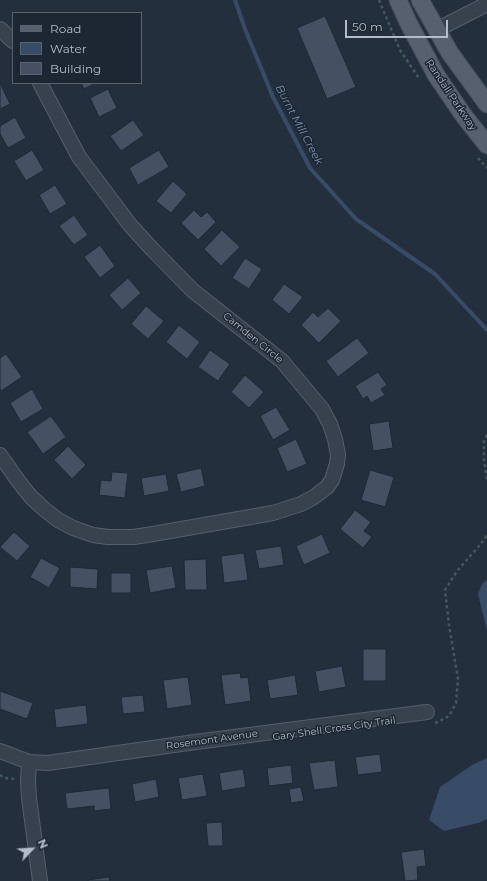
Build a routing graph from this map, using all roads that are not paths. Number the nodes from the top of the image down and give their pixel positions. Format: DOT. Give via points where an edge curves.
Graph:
graph roads {
  1 [pos="398,0"];
  2 [pos="420,0"];
  3 [pos="487,4"];
  4 [pos="0,29"];
  5 [pos="436,30"];
  6 [pos="12,41"];
  7 [pos="41,84"];
  8 [pos="487,104"];
  9 [pos="487,145"];
  10 [pos="0,455"];
  11 [pos="429,718"];
  12 [pos="0,751"];
  13 [pos="29,762"];
  14 [pos="40,881"];
  1 -- 9 [label="main road, Randall Parkway" via="436,75"];
  2 -- 5 [label="main road"];
  3 -- 5 [label="street"];
  4 -- 6 [label="street"];
  5 -- 8 [label="main road"];
  7 -- 10 [label="street, Camden Circle" via="79,157 130,225 192,290 282,361 322,409 335,439 337,464 332,480 314,498 273,513 134,537 108,537 93,535 58,520 31,497"];
  11 -- 13 [label="street, Rosemont Avenue" via="188,743 48,763"];
  12 -- 13 [label="street, Rosemont Avenue"];
  13 -- 14 [label="street" via="28,798"];
}
